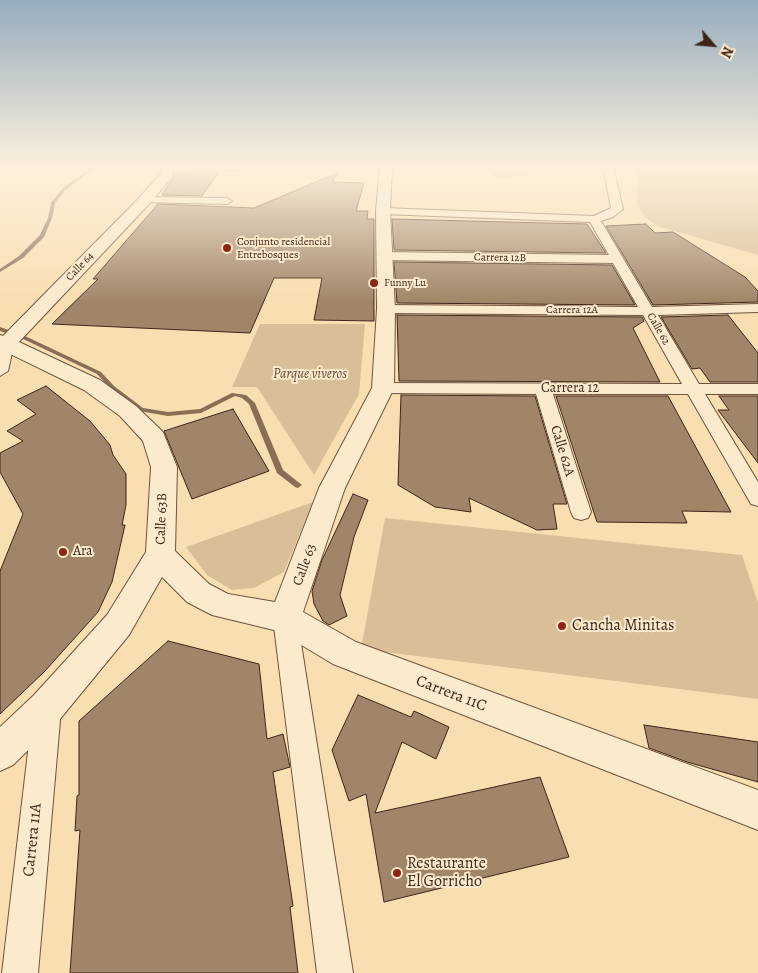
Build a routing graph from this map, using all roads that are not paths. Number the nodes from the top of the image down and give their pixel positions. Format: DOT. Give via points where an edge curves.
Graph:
graph roads {
  1 [pos="134,211"];
  2 [pos="383,211"];
  3 [pos="394,211"];
  4 [pos="614,211"];
  5 [pos="594,219"];
  6 [pos="384,256"];
  7 [pos="617,259"];
  8 [pos="758,308"];
  9 [pos="386,309"];
  10 [pos="647,311"];
  11 [pos="3,343"];
  12 [pos="0,371"];
  13 [pos="383,388"];
  14 [pos="543,389"];
  15 [pos="758,389"];
  16 [pos="694,390"];
  17 [pos="758,499"];
  18 [pos="581,512"];
  19 [pos="160,554"];
  20 [pos="285,618"];
  21 [pos="47,707"];
  22 [pos="0,752"];
  23 [pos="758,810"];
  24 [pos="20,973"];
  25 [pos="334,973"];
  1 -- 11 [label="street, Calle 64"];
  2 -- 6 [label="street, Calle 63"];
  3 -- 5 [label="street"];
  4 -- 5 [label="street"];
  5 -- 7 [label="street, Calle 62"];
  6 -- 7 [label="street, Carrera 12B"];
  6 -- 9 [label="street, Calle 63"];
  7 -- 10 [label="street, Calle 62"];
  8 -- 10 [label="street, Carrera 12A"];
  9 -- 10 [label="street, Carrera 12A"];
  9 -- 13 [label="street, Calle 63"];
  10 -- 16 [label="street, Calle 62"];
  11 -- 12 [label="street, Calle 64"];
  11 -- 19 [label="street, Calle 63B" via="92,385 128,411 154,438 164,467"];
  13 -- 14 [label="street, Carrera 12"];
  13 -- 20 [label="street, Calle 63" via="332,488"];
  14 -- 16 [label="street, Carrera 12"];
  14 -- 18 [label="street, Calle 62A"];
  15 -- 16 [label="street, Carrera 12"];
  16 -- 17 [label="street, Calle 62"];
  19 -- 20 [label="street, Carrera 11C" via="198,594 223,606"];
  19 -- 21 [label="street, Calle 63B" via="118,625"];
  20 -- 23 [label="street, Carrera 11C" via="344,653"];
  20 -- 25 [label="street, Calle 63"];
  21 -- 22 [label="street, Calle 63B"];
  21 -- 24 [label="street, Carrera 11A"];
}
